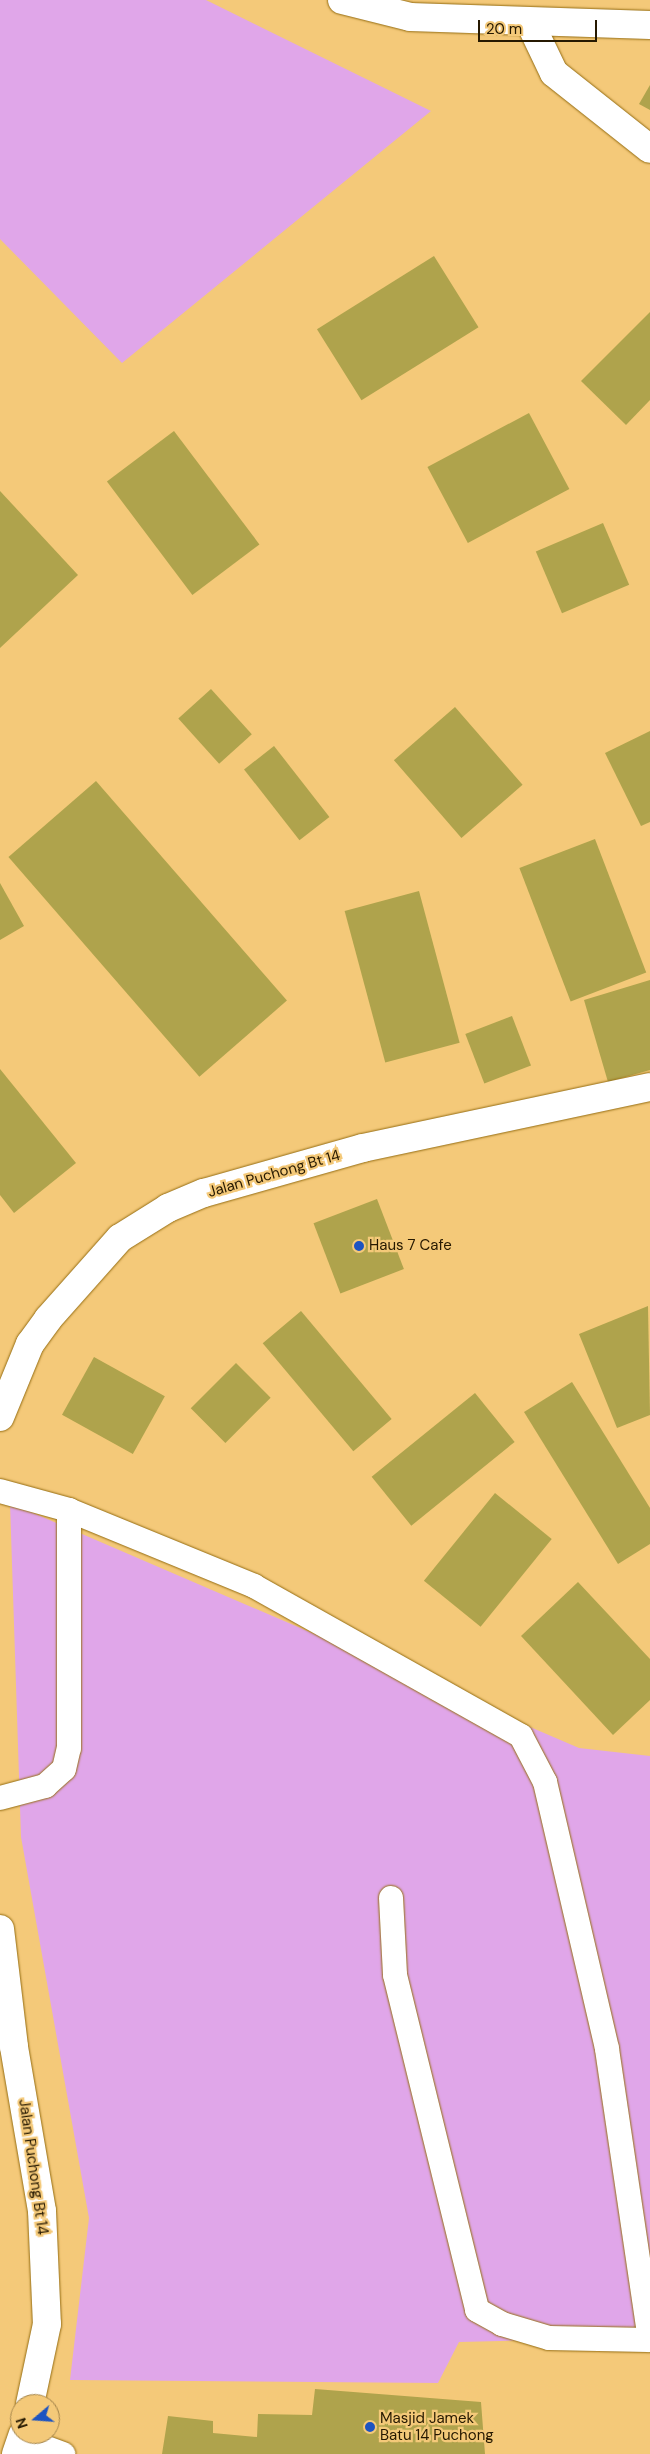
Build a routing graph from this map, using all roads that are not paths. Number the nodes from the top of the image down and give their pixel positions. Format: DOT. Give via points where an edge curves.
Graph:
graph roads {
  1 [pos="342,0"];
  2 [pos="530,23"];
  3 [pos="650,25"];
  4 [pos="650,148"];
  5 [pos="650,1087"];
  6 [pos="0,1417"];
  7 [pos="0,1491"];
  8 [pos="69,1510"];
  9 [pos="0,1798"];
  10 [pos="391,1898"];
  11 [pos="0,1929"];
  12 [pos="649,2340"];
  13 [pos="32,2394"];
  14 [pos="28,2444"];
  15 [pos="63,2454"];
  1 -- 2 [label="street" via="410,17"];
  2 -- 3 [label="street"];
  2 -- 4 [label="street" via="554,73"];
  5 -- 6 [label="street, Jalan Puchong Bt 14" via="363,1148 204,1193 168,1208 120,1238 48,1318 30,1344"];
  7 -- 8 [label="lane"];
  8 -- 9 [label="lane" via="69,1748 64,1769 45,1786"];
  8 -- 12 [label="lane" via="254,1586 521,1736 545,1782 607,2049"];
  10 -- 12 [label="lane" via="395,1975 477,2310 502,2324 549,2338"];
  11 -- 13 [label="street, Jalan Puchong Bt 14" via="14,2048 42,2211 47,2324"];
  14 -- 15 [label="lane"];
}
